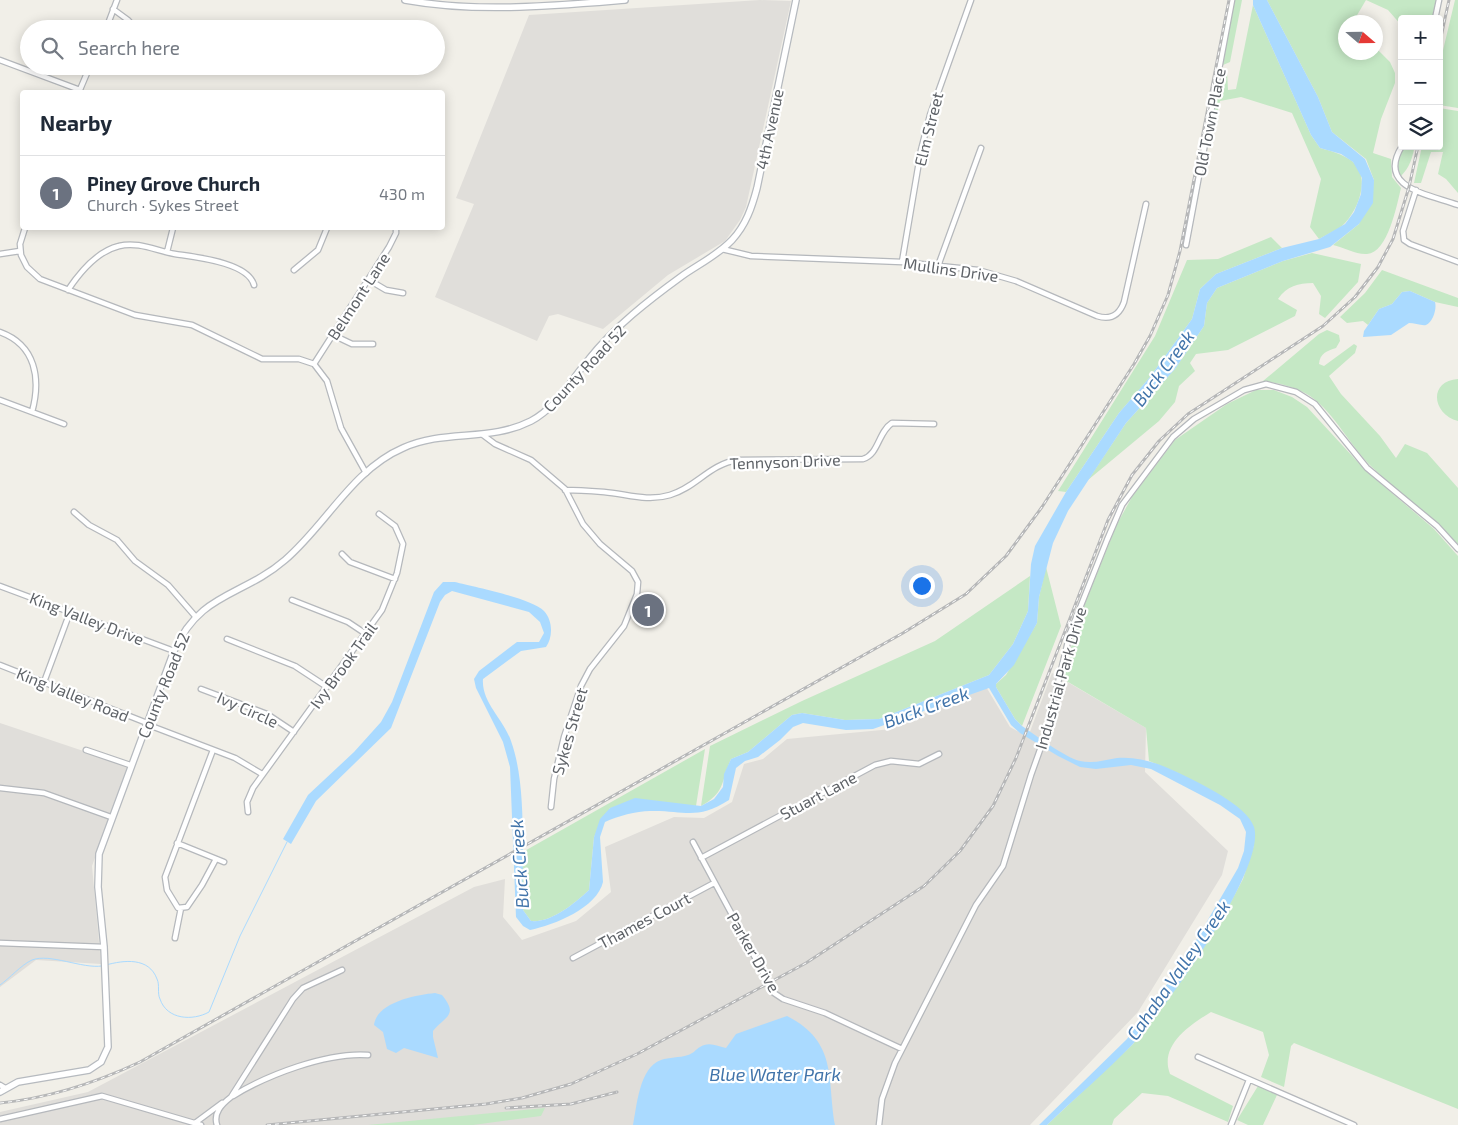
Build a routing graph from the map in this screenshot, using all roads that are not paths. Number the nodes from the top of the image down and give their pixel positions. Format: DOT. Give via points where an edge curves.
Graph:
graph roads {
  1 [pos="117,0"];
  2 [pos="405,0"];
  3 [pos="625,0"];
  4 [pos="796,0"];
  5 [pos="971,0"];
  6 [pos="1232,0"];
  7 [pos="1439,0"];
  8 [pos="113,10"];
  9 [pos="1436,15"];
  10 [pos="109,20"];
  11 [pos="128,20"];
  12 [pos="0,60"];
  13 [pos="20,68"];
  14 [pos="39,75"];
  15 [pos="86,75"];
  16 [pos="77,90"];
  17 [pos="80,90"];
  18 [pos="981,148"];
  19 [pos="1400,150"];
  20 [pos="1416,190"];
  21 [pos="1146,204"];
  22 [pos="1458,204"];
  23 [pos="25,230"];
  24 [pos="172,230"];
  25 [pos="327,230"];
  26 [pos="396,230"];
  27 [pos="1186,245"];
  28 [pos="722,249"];
  29 [pos="20,251"];
  30 [pos="167,252"];
  31 [pos="0,254"];
  32 [pos="902,262"];
  33 [pos="1458,262"];
  34 [pos="938,266"];
  35 [pos="294,270"];
  36 [pos="369,280"];
  37 [pos="254,285"];
  38 [pos="68,290"];
  39 [pos="403,293"];
  40 [pos="1110,318"];
  41 [pos="1116,321"];
  42 [pos="0,332"];
  43 [pos="334,335"];
  44 [pos="373,344"];
  45 [pos="314,364"];
  46 [pos="0,400"];
  47 [pos="32,412"];
  48 [pos="64,424"];
  49 [pos="934,424"];
  50 [pos="483,435"];
  51 [pos="366,473"];
  52 [pos="565,490"];
  53 [pos="74,512"];
  54 [pos="379,514"];
  55 [pos="1458,549"];
  56 [pos="342,554"];
  57 [pos="395,579"];
  58 [pos="0,586"];
  59 [pos="292,600"];
  60 [pos="70,612"];
  61 [pos="195,616"];
  62 [pos="366,634"];
  63 [pos="227,639"];
  64 [pos="174,651"];
  65 [pos="0,665"];
  66 [pos="44,682"];
  67 [pos="327,687"];
  68 [pos="201,688"];
  69 [pos="147,724"];
  70 [pos="294,732"];
  71 [pos="86,750"];
  72 [pos="213,750"];
  73 [pos="939,754"];
  74 [pos="130,765"];
  75 [pos="262,774"];
  76 [pos="0,788"];
  77 [pos="551,807"];
  78 [pos="248,812"];
  79 [pos="111,817"];
  80 [pos="693,842"];
  81 [pos="177,843"];
  82 [pos="701,858"];
  83 [pos="216,859"];
  84 [pos="224,862"];
  85 [pos="714,883"];
  86 [pos="180,908"];
  87 [pos="175,938"];
  88 [pos="0,943"];
  89 [pos="104,947"];
  90 [pos="573,958"];
  91 [pos="342,970"];
  92 [pos="902,1049"];
  93 [pos="368,1055"];
  94 [pos="1198,1057"];
  95 [pos="1249,1080"];
  96 [pos="2,1088"];
  97 [pos="231,1098"];
  98 [pos="0,1119"];
  99 [pos="198,1124"];
  100 [pos="217,1125"];
  101 [pos="879,1125"];
  102 [pos="1232,1125"];
  103 [pos="1354,1125"];
  1 -- 8 [label="street"];
  2 -- 3 [label="street" via="498,8"];
  4 -- 28 [label="street, 4th Avenue" via="753,204 742,226"];
  5 -- 32 [label="street, Elm Street" via="930,115"];
  6 -- 27 [label="street, Old Town Place"];
  7 -- 9 [label="street"];
  8 -- 10 [label="street"];
  8 -- 11 [label="street"];
  12 -- 13 [label="street"];
  14 -- 16 [label="street"];
  15 -- 17 [label="street"];
  18 -- 34 [label="street"];
  19 -- 20 [label="street" via="1394,168 1401,181"];
  20 -- 22 [label="street"];
  20 -- 33 [label="street" via="1403,231 1404,240"];
  21 -- 40 [label="street" via="1124,302 1120,311"];
  23 -- 29 [label="street"];
  24 -- 30 [label="street"];
  25 -- 35 [label="street" via="318,250"];
  26 -- 36 [label="street, Belmont Lane"];
  28 -- 32 [label="street, Mullins Drive" via="751,256"];
  28 -- 50 [label="street, County Road 52" via="620,327 589,358 546,410 519,426"];
  29 -- 31 [label="street"];
  29 -- 38 [label="street" via="32,273"];
  30 -- 37 [label="street" via="220,261 248,276"];
  30 -- 38 [label="street" via="135,244 110,249 90,264"];
  32 -- 34 [label="street, Mullins Drive"];
  34 -- 40 [label="street, Mullins Drive" via="978,270 1005,277 1096,316"];
  36 -- 39 [label="street" via="386,290"];
  36 -- 43 [label="street, Belmont Lane"];
  38 -- 45 [label="street" via="136,315 192,324 262,359 299,359"];
  40 -- 41 [label="street, Mullins Drive"];
  42 -- 47 [label="street" via="17,341 31,360 37,387"];
  43 -- 44 [label="street" via="352,344"];
  43 -- 45 [label="street, Belmont Lane"];
  45 -- 51 [label="street" via="327,381 341,428"];
  46 -- 47 [label="street"];
  47 -- 48 [label="street"];
  49 -- 52 [label="street, Tennyson Drive" via="892,423 882,432 873,453 863,459 728,462 714,467 684,489 661,497"];
  50 -- 51 [label="street, County Road 52" via="446,436 415,443 392,453"];
  50 -- 52 [label="street" via="530,460"];
  51 -- 61 [label="street, County Road 52" via="287,558 257,579 214,601"];
  52 -- 77 [label="street, Sykes Street" via="579,519 600,544 632,571 638,586 624,626 580,686 564,737"];
  53 -- 61 [label="street" via="89,525 117,540 135,561 168,584"];
  54 -- 57 [label="street, Ivy Brook Trail" via="395,526 402,540"];
  55 -- 92 [label="street, Industrial Park Drive" via="1437,526 1367,468 1315,404 1296,392 1261,384 1244,390 1194,419 1173,437 1122,505 1070,633 1046,733 1003,866 976,905"];
  56 -- 57 [label="street" via="348,561"];
  57 -- 62 [label="street, Ivy Brook Trail" via="380,615"];
  58 -- 60 [label="street, King Valley Drive"];
  59 -- 62 [label="street" via="348,622"];
  60 -- 64 [label="street, King Valley Drive"];
  60 -- 66 [label="street"];
  61 -- 64 [label="street, County Road 52"];
  62 -- 67 [label="street, Ivy Brook Trail"];
  63 -- 67 [label="street" via="295,666"];
  64 -- 69 [label="street, County Road 52"];
  65 -- 66 [label="street, King Valley Road"];
  66 -- 69 [label="street, King Valley Road"];
  67 -- 70 [label="street, Ivy Brook Trail"];
  68 -- 70 [label="street, Ivy Circle" via="271,716"];
  69 -- 72 [label="street, King Valley Road"];
  69 -- 74 [label="street, County Road 52"];
  70 -- 75 [label="street, Ivy Brook Trail"];
  71 -- 74 [label="street"];
  72 -- 75 [label="street, King Valley Road"];
  72 -- 81 [label="street"];
  73 -- 82 [label="street, Stuart Lane" via="919,764 890,761 875,764"];
  74 -- 79 [label="street, County Road 52"];
  75 -- 78 [label="street, Ivy Brook Trail" via="249,795"];
  76 -- 79 [label="street" via="44,792"];
  79 -- 89 [label="street, County Road 52" via="97,864"];
  80 -- 82 [label="street, Parker Drive"];
  81 -- 83 [label="street"];
  81 -- 86 [label="street" via="165,884 169,896"];
  82 -- 85 [label="street, Parker Drive"];
  83 -- 84 [label="street"];
  83 -- 86 [label="street" via="187,907"];
  85 -- 90 [label="street, Thames Court"];
  85 -- 92 [label="street, Parker Drive" via="774,993"];
  86 -- 87 [label="street"];
  88 -- 89 [label="street"];
  89 -- 96 [label="street, County Road 52" via="108,1042 102,1062 89,1070 28,1080"];
  91 -- 97 [label="street" via="303,988 293,998"];
  92 -- 101 [label="street, Industrial Park Drive" via="885,1088"];
  93 -- 97 [label="street" via="354,1054 302,1066 249,1086"];
  94 -- 95 [label="street"];
  95 -- 102 [label="street"];
  95 -- 103 [label="street"];
  97 -- 99 [label="street"];
  97 -- 100 [label="street" via="218,1111"];
  98 -- 99 [label="street" via="102,1096"];
}
